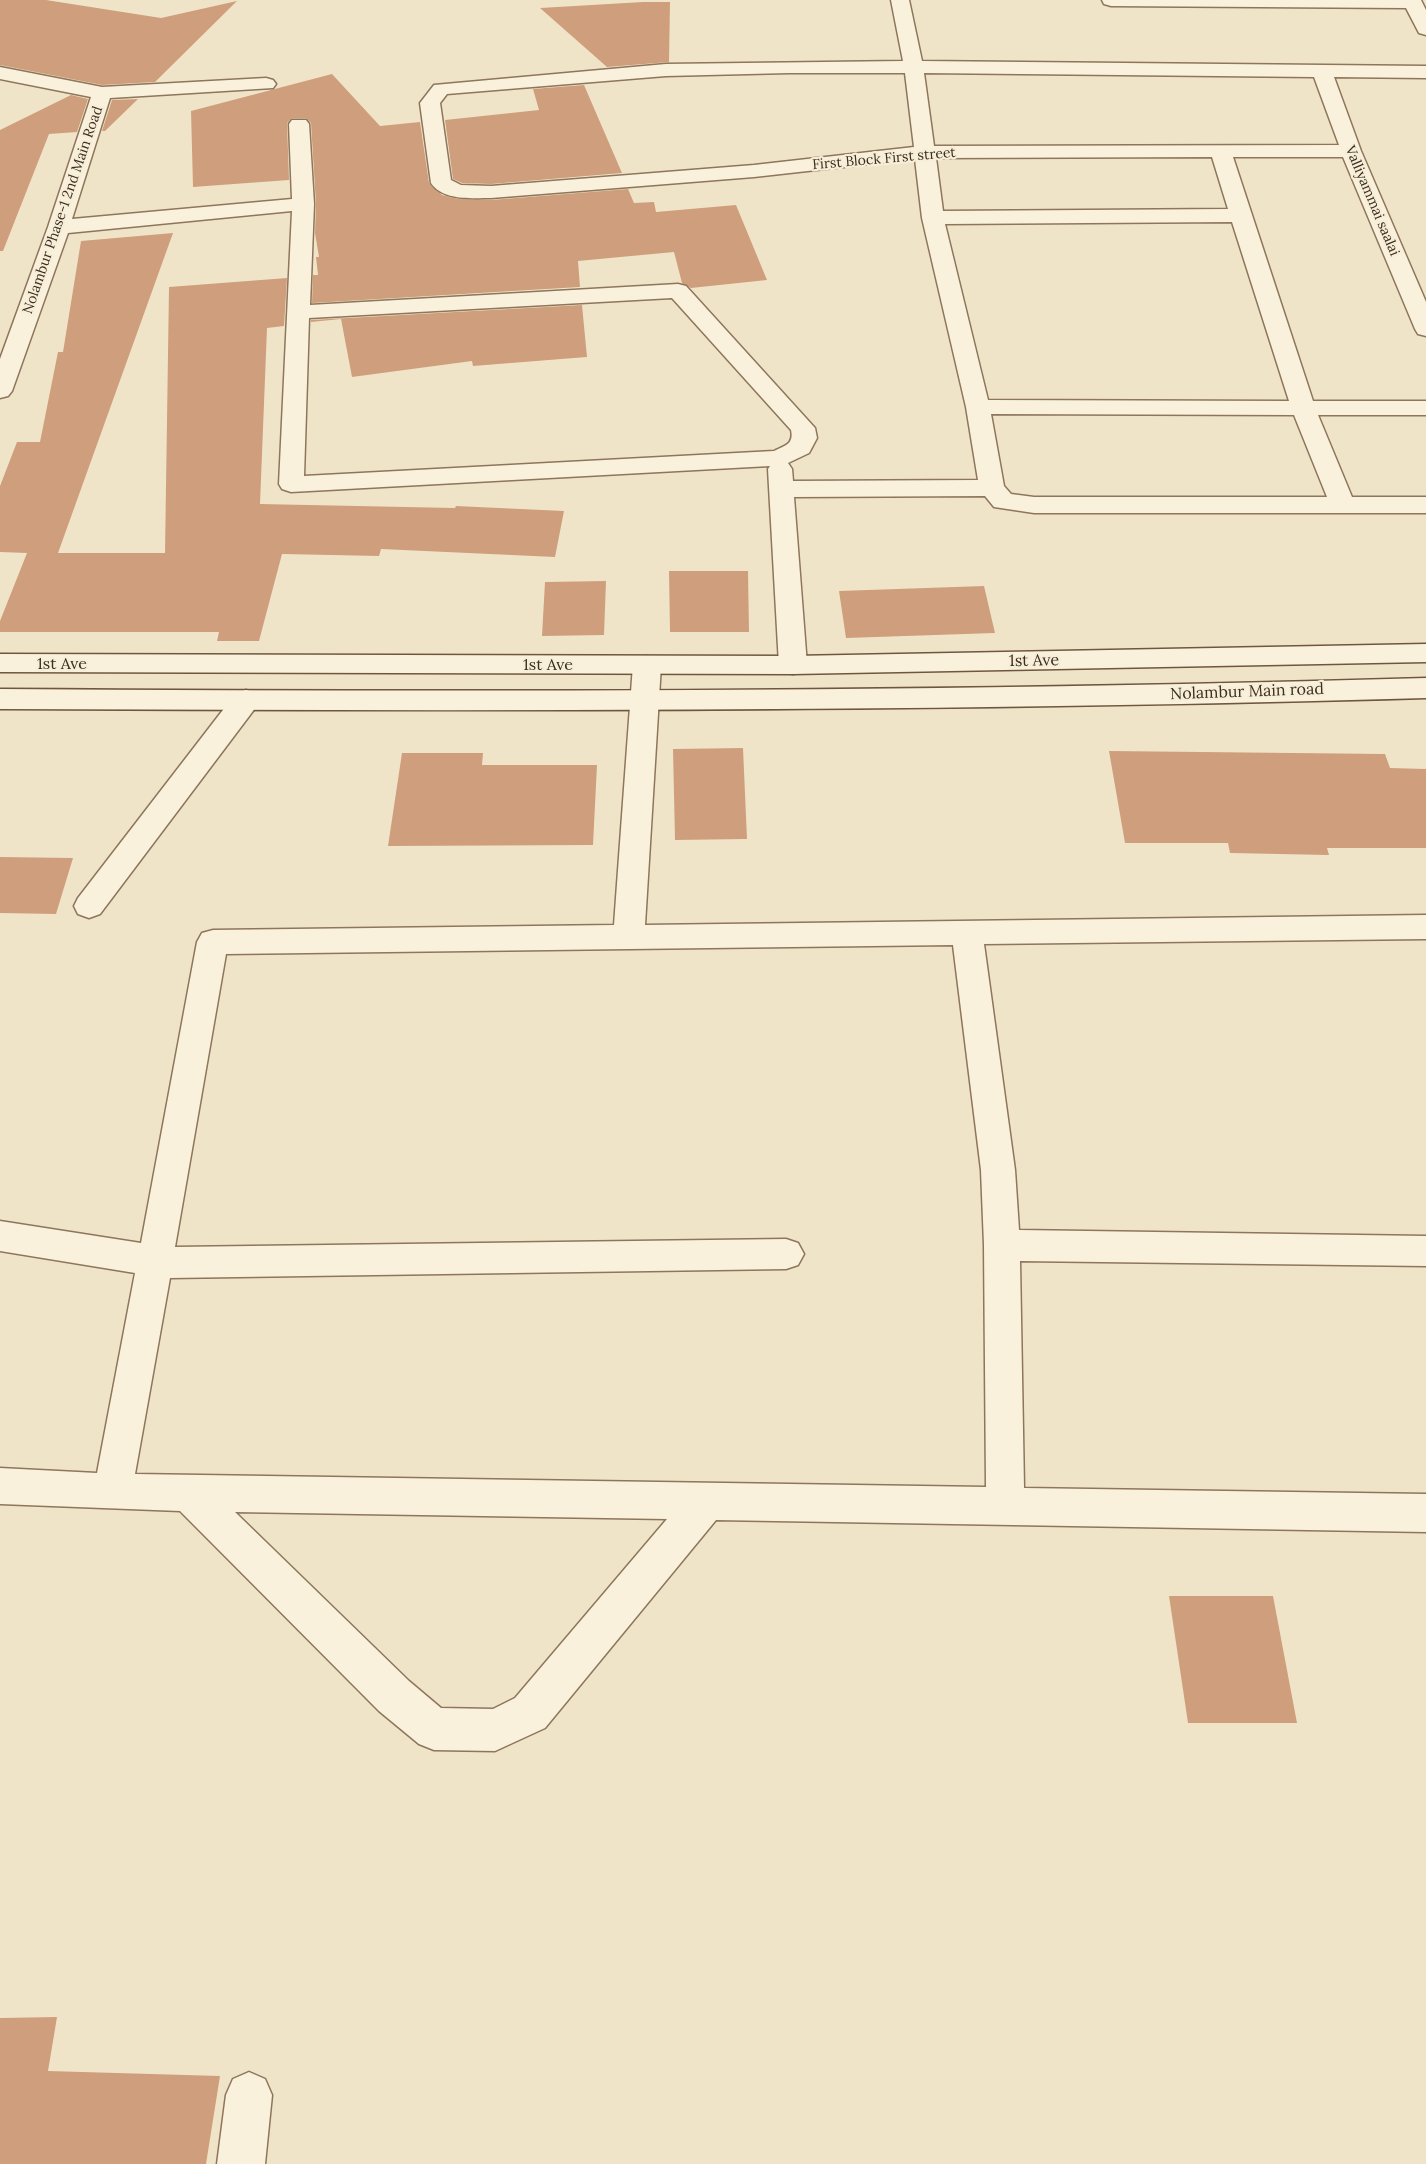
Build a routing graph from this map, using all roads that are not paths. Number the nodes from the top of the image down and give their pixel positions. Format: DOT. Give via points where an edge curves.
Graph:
graph roads {
  1 [pos="900,0"];
  2 [pos="1111,0"];
  3 [pos="1413,1"];
  4 [pos="1426,29"];
  5 [pos="914,68"];
  6 [pos="1322,72"];
  7 [pos="1426,72"];
  8 [pos="0,73"];
  9 [pos="266,84"];
  10 [pos="102,93"];
  11 [pos="299,123"];
  12 [pos="1220,150"];
  13 [pos="1351,151"];
  14 [pos="924,152"];
  15 [pos="303,204"];
  16 [pos="1242,215"];
  17 [pos="933,218"];
  18 [pos="59,227"];
  19 [pos="300,312"];
  20 [pos="1426,329"];
  21 [pos="0,391"];
  22 [pos="978,407"];
  23 [pos="1303,408"];
  24 [pos="1426,408"];
  25 [pos="780,458"];
  26 [pos="992,488"];
  27 [pos="782,489"];
  28 [pos="1342,504"];
  29 [pos="1426,505"];
  30 [pos="1426,653"];
  31 [pos="0,663"];
  32 [pos="647,665"];
  33 [pos="793,665"];
  34 [pos="1426,688"];
  35 [pos="0,699"];
  36 [pos="644,699"];
  37 [pos="246,700"];
  38 [pos="89,906"];
  39 [pos="1426,927"];
  40 [pos="967,932"];
  41 [pos="629,937"];
  42 [pos="0,1236"];
  43 [pos="1002,1245"];
  44 [pos="1426,1251"];
  45 [pos="786,1254"];
  46 [pos="154,1263"];
  47 [pos="0,1486"];
  48 [pos="113,1492"];
  49 [pos="188,1493"];
  50 [pos="707,1502"];
  51 [pos="1005,1506"];
  52 [pos="1426,1513"];
  53 [pos="249,2095"];
  54 [pos="241,2164"];
  1 -- 5 [label="street"];
  2 -- 3 [label="street"];
  3 -- 4 [label="street"];
  5 -- 6 [label="street"];
  5 -- 14 [label="street"];
  5 -- 14 [label="street, First Block First street" via="641,71 441,89 430,103 441,183 458,191 491,192 754,171"];
  6 -- 7 [label="street"];
  6 -- 13 [label="street, Valliyammai saalai"];
  8 -- 10 [label="street, Nolambur Phase-1 2nd Main Road"];
  9 -- 10 [label="street"];
  10 -- 18 [label="street, Nolambur Phase-1 2nd Main Road"];
  11 -- 15 [label="street"];
  12 -- 13 [label="street, First Block First street"];
  12 -- 14 [label="street, First Block First street"];
  12 -- 16 [label="street"];
  13 -- 20 [label="street, Valliyammai saalai"];
  14 -- 17 [label="street"];
  15 -- 18 [label="street"];
  15 -- 19 [label="street"];
  16 -- 17 [label="street"];
  16 -- 23 [label="street"];
  17 -- 22 [label="street"];
  18 -- 21 [label="street, Nolambur Phase-1 2nd Main Road"];
  19 -- 25 [label="street" via="678,291 803,428 805,438 800,448"];
  19 -- 25 [label="street" via="291,484"];
  22 -- 23 [label="street"];
  22 -- 26 [label="street"];
  23 -- 24 [label="street"];
  23 -- 28 [label="street"];
  25 -- 27 [label="street"];
  26 -- 27 [label="street"];
  26 -- 28 [label="street" via="1003,501 1034,505"];
  27 -- 33 [label="street"];
  28 -- 29 [label="street"];
  30 -- 33 [label="street, 1st Ave"];
  31 -- 32 [label="street, 1st Ave"];
  32 -- 33 [label="street, 1st Ave"];
  32 -- 36 [label="street"];
  34 -- 36 [label="street, Nolambur Main road" via="1190,695"];
  35 -- 37 [label="street, Nolambur Main road"];
  36 -- 37 [label="street, Nolambur Main road"];
  36 -- 41 [label="street"];
  37 -- 38 [label="street"];
  39 -- 40 [label="street"];
  40 -- 41 [label="street"];
  40 -- 43 [label="street" via="998,1170"];
  41 -- 46 [label="street" via="213,942"];
  42 -- 46 [label="street"];
  43 -- 44 [label="street"];
  43 -- 51 [label="street"];
  45 -- 46 [label="street"];
  46 -- 48 [label="street"];
  47 -- 48 [label="street"];
  48 -- 49 [label="street"];
  49 -- 50 [label="street"];
  49 -- 50 [label="street" via="394,1696 434,1729 495,1730 530,1713"];
  50 -- 51 [label="street"];
  51 -- 52 [label="street"];
  53 -- 54 [label="street"];
}
